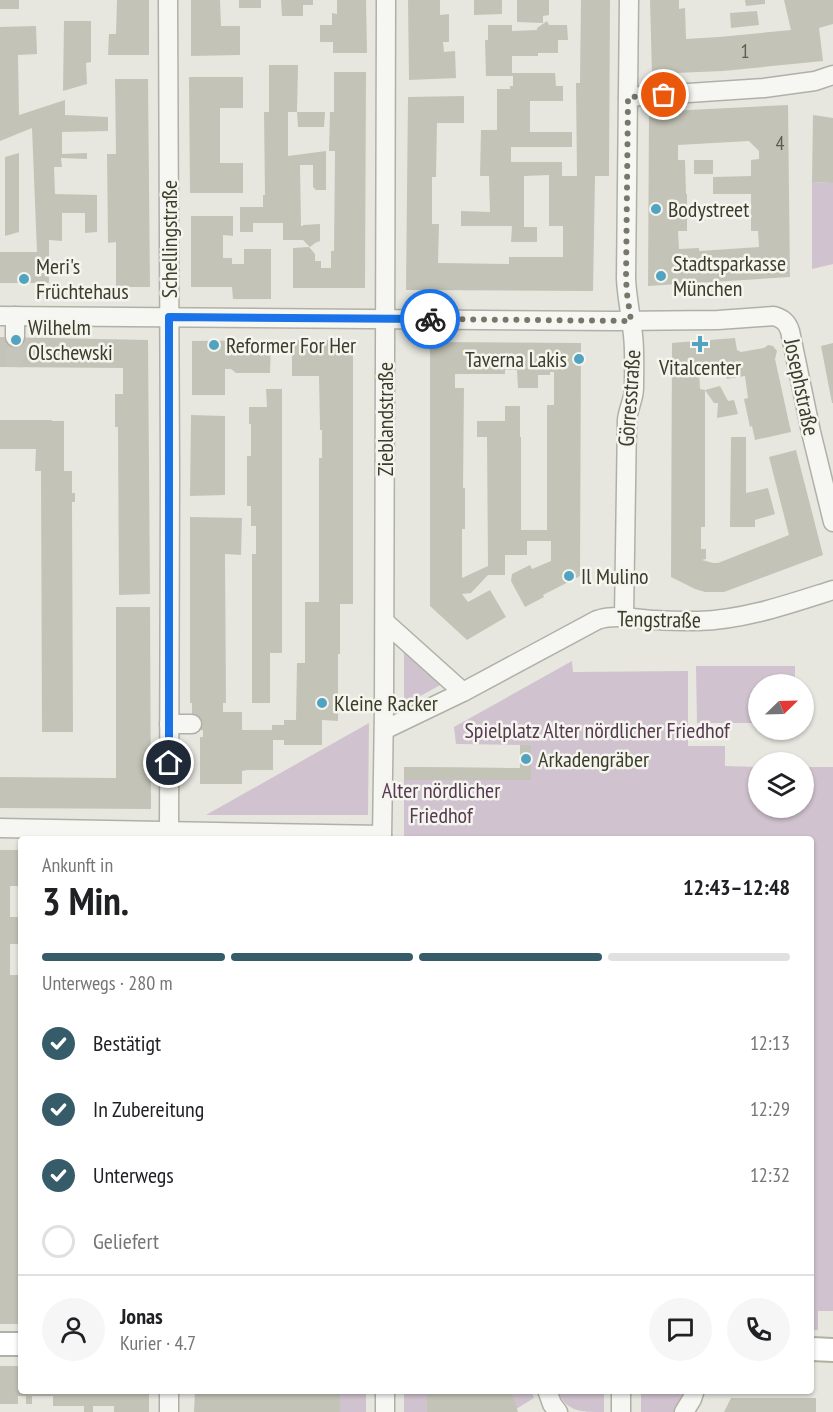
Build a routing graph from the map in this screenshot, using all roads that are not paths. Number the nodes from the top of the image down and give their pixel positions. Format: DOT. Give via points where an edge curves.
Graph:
graph roads {
  1 [pos="168,0"];
  2 [pos="386,0"];
  3 [pos="629,0"];
  4 [pos="833,75"];
  5 [pos="628,97"];
  6 [pos="7,316"];
  7 [pos="169,317"];
  8 [pos="386,319"];
  9 [pos="631,321"];
  10 [pos="15,337"];
  11 [pos="833,522"];
  12 [pos="833,590"];
  13 [pos="624,617"];
  14 [pos="385,622"];
  15 [pos="463,692"];
  16 [pos="169,724"];
  17 [pos="192,724"];
  18 [pos="384,730"];
  19 [pos="0,828"];
  20 [pos="169,835"];
  21 [pos="276,836"];
  22 [pos="382,836"];
  23 [pos="0,1344"];
  24 [pos="18,1344"];
  25 [pos="814,1349"];
  26 [pos="833,1350"];
  27 [pos="169,1394"];
  28 [pos="385,1394"];
  29 [pos="548,1394"];
  30 [pos="621,1394"];
  31 [pos="694,1394"];
  32 [pos="169,1412"];
  33 [pos="385,1412"];
  34 [pos="558,1412"];
  35 [pos="621,1412"];
  36 [pos="684,1412"];
  1 -- 7 [label="street, Schellingstraße"];
  2 -- 8 [label="street, Zieblandstraße"];
  3 -- 5 [label="street, Görresstraße"];
  4 -- 5 [label="street" via="764,88"];
  5 -- 9 [label="street, Görresstraße" via="626,279"];
  6 -- 7 [label="street"];
  6 -- 10 [label="street"];
  7 -- 8 [label="street"];
  7 -- 16 [label="street, Schellingstraße"];
  8 -- 9 [label="street"];
  8 -- 14 [label="street, Zieblandstraße"];
  9 -- 11 [label="street, Josephstraße" via="767,316 787,322"];
  9 -- 13 [label="street, Görresstraße" via="634,389 627,420"];
  12 -- 13 [label="street, Tengstraße" via="726,619 667,621"];
  13 -- 15 [label="street, Tengstraße" via="597,621"];
  14 -- 15 [label="street"];
  14 -- 18 [label="street, Zieblandstraße"];
  15 -- 18 [label="street, Tengstraße"];
  16 -- 17 [label="street"];
  16 -- 20 [label="street, Schellingstraße"];
  18 -- 22 [label="street, Zieblandstraße"];
  19 -- 20 [label="street"];
  20 -- 21 [label="street"];
  23 -- 24 [label="main road"];
  25 -- 26 [label="main road"];
  27 -- 32 [label="street"];
  28 -- 33 [label="street"];
  29 -- 34 [label="street"];
  30 -- 35 [label="street"];
  31 -- 36 [label="street"];
}
